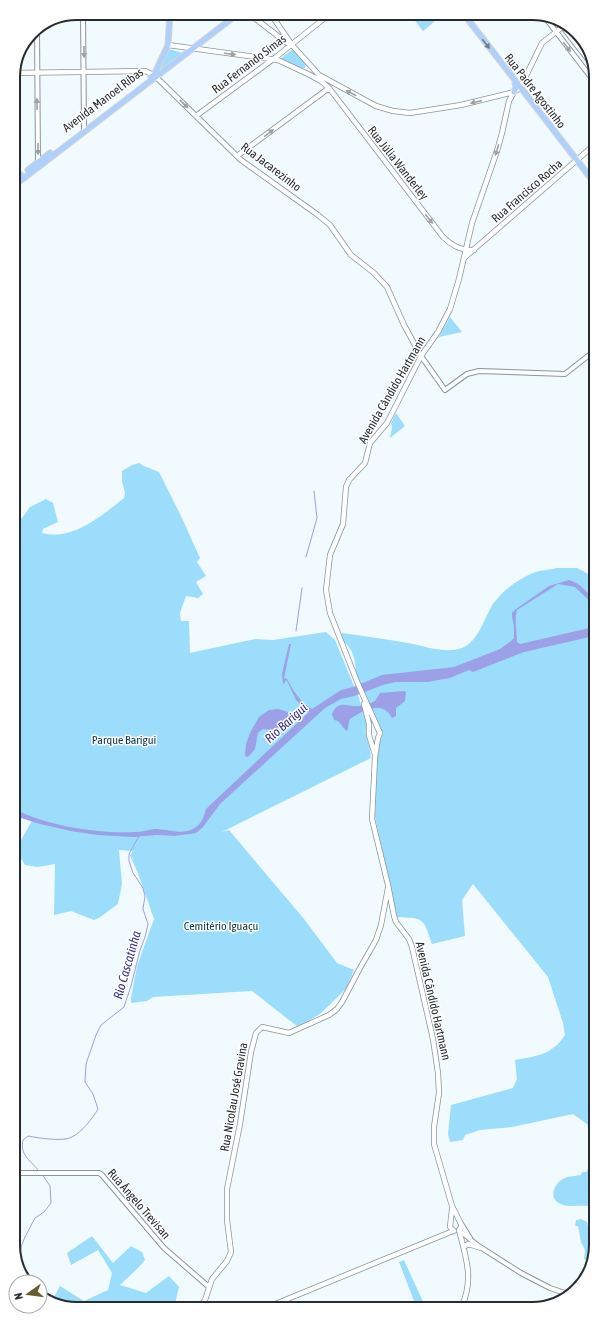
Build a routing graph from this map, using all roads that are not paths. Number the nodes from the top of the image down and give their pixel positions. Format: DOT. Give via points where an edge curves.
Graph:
graph roads {
  1 [pos="83,20"];
  2 [pos="170,20"];
  3 [pos="230,20"];
  4 [pos="257,20"];
  5 [pos="275,20"];
  6 [pos="322,20"];
  7 [pos="468,20"];
  8 [pos="549,23"];
  9 [pos="561,28"];
  10 [pos="556,32"];
  11 [pos="37,36"];
  12 [pos="572,37"];
  13 [pos="168,45"];
  14 [pos="292,45"];
  15 [pos="192,49"];
  16 [pos="285,50"];
  17 [pos="583,52"];
  18 [pos="261,57"];
  19 [pos="273,59"];
  20 [pos="284,62"];
  21 [pos="264,65"];
  22 [pos="309,65"];
  23 [pos="299,69"];
  24 [pos="37,72"];
  25 [pos="84,72"];
  26 [pos="20,73"];
  27 [pos="589,75"];
  28 [pos="155,76"];
  29 [pos="330,82"];
  30 [pos="515,82"];
  31 [pos="340,87"];
  32 [pos="329,88"];
  33 [pos="520,88"];
  34 [pos="514,92"];
  35 [pos="333,94"];
  36 [pos="196,116"];
  37 [pos="84,129"];
  38 [pos="589,150"];
  39 [pos="238,156"];
  40 [pos="577,161"];
  41 [pos="39,164"];
  42 [pos="20,176"];
  43 [pos="589,176"];
  44 [pos="20,180"];
  45 [pos="455,246"];
  46 [pos="466,250"];
  47 [pos="474,250"];
  48 [pos="464,258"];
  49 [pos="589,355"];
  50 [pos="421,356"];
  51 [pos="369,713"];
  52 [pos="370,730"];
  53 [pos="379,730"];
  54 [pos="370,738"];
  55 [pos="378,738"];
  56 [pos="375,757"];
  57 [pos="388,885"];
  58 [pos="20,1173"];
  59 [pos="452,1206"];
  60 [pos="459,1221"];
  61 [pos="450,1223"];
  62 [pos="456,1231"];
  63 [pos="440,1236"];
  64 [pos="473,1242"];
  65 [pos="464,1247"];
  66 [pos="481,1248"];
  67 [pos="209,1288"];
  68 [pos="563,1292"];
  69 [pos="203,1302"];
  70 [pos="282,1302"];
  71 [pos="464,1302"];
  1 -- 25 [label="street, one-way"];
  2 -- 13 [label="main road, Avenida Manoel Ribas"];
  3 -- 15 [label="main road"];
  4 -- 14 [label="main road"];
  5 -- 14 [label="main road"];
  6 -- 14 [label="main road, Rua Fernando Simas"];
  7 -- 30 [label="main road, Rua Padre Agostinho, one-way"];
  8 -- 10 [label="street"];
  9 -- 10 [label="main road"];
  10 -- 27 [label="street, one-way"];
  10 -- 33 [label="main road" via="541,44"];
  11 -- 24 [label="street"];
  12 -- 17 [label="street"];
  13 -- 15 [label="main road"];
  13 -- 28 [label="main road, Avenida Manoel Ribas"];
  14 -- 16 [label="main road, Rua Fernando Simas"];
  14 -- 22 [label="main road"];
  15 -- 18 [label="main road, one-way"];
  15 -- 28 [label="main road"];
  16 -- 19 [label="main road, Rua Fernando Simas"];
  16 -- 20 [label="main road"];
  18 -- 19 [label="main road"];
  18 -- 21 [label="main road"];
  19 -- 20 [label="main road"];
  19 -- 21 [label="main road, Rua Fernando Simas"];
  20 -- 23 [label="main road"];
  21 -- 36 [label="main road, Rua Fernando Simas"];
  22 -- 23 [label="main road" via="307,69"];
  22 -- 29 [label="main road"];
  23 -- 32 [label="main road"];
  24 -- 25 [label="main road"];
  24 -- 26 [label="main road"];
  24 -- 41 [label="street"];
  25 -- 28 [label="main road" via="145,71"];
  25 -- 37 [label="street"];
  28 -- 36 [label="main road, Rua Jacarezinho, one-way"];
  28 -- 37 [label="main road, Avenida Manoel Ribas"];
  29 -- 31 [label="main road"];
  29 -- 32 [label="street"];
  30 -- 33 [label="main road, Rua Padre Agostinho"];
  30 -- 34 [label="main road"];
  34 -- 31 [label="main road, one-way" via="461,105 407,113 376,106"];
  31 -- 35 [label="main road"];
  32 -- 35 [label="main road, Rua Júlia Wanderley"];
  39 -- 32 [label="main road, one-way"];
  33 -- 34 [label="main road"];
  33 -- 40 [label="main road, Rua Padre Agostinho"];
  34 -- 46 [label="main road, Avenida Cândido Hartmann, one-way" via="509,101 501,137 472,223"];
  35 -- 45 [label="main road, Rua Júlia Wanderley, one-way" via="440,233"];
  36 -- 39 [label="main road, Rua Jacarezinho"];
  37 -- 41 [label="main road, Avenida Manoel Ribas"];
  38 -- 40 [label="main road, Rua Francisco Rocha"];
  39 -- 50 [label="main road, Rua Jacarezinho" via="322,218 351,255 382,280"];
  40 -- 43 [label="main road, Rua Padre Agostinho"];
  40 -- 47 [label="main road, Rua Francisco Rocha"];
  41 -- 42 [label="main road, Avenida Manoel Ribas"];
  41 -- 44 [label="main road, Avenida Manoel Ribas"];
  45 -- 46 [label="main road, Rua Júlia Wanderley"];
  45 -- 48 [label="main road, Rua Júlia Wanderley"];
  46 -- 47 [label="main road"];
  46 -- 48 [label="main road, Avenida Cândido Hartmann"];
  47 -- 48 [label="main road, Rua Francisco Rocha"];
  48 -- 50 [label="main road, Avenida Cândido Hartmann" via="447,315"];
  49 -- 50 [label="street" via="565,374 479,371 467,374 445,390"];
  50 -- 51 [label="main road, Avenida Cândido Hartmann" via="387,423 370,443 365,463 347,484 343,524 329,559 326,590 328,607"];
  51 -- 52 [label="main road, Avenida Cândido Hartmann"];
  51 -- 53 [label="main road, Avenida Cândido Hartmann"];
  52 -- 53 [label="main road"];
  52 -- 54 [label="main road"];
  53 -- 55 [label="main road"];
  54 -- 55 [label="main road"];
  54 -- 56 [label="main road, Avenida Cândido Hartmann"];
  55 -- 56 [label="main road, Avenida Cândido Hartmann"];
  56 -- 57 [label="main road, Avenida Cândido Hartmann" via="371,816"];
  57 -- 59 [label="main road, Avenida Cândido Hartmann" via="395,919 412,947 435,1048 439,1086 434,1138 436,1154"];
  57 -- 67 [label="main road, Rua Nicolau José Gravina" via="376,940 337,1009 292,1032 285,1033 262,1027 256,1033 227,1189 231,1252"];
  58 -- 67 [label="street, Rua Ângelo Trevisan" via="102,1174 164,1248"];
  59 -- 60 [label="main road, Avenida Cândido Hartmann"];
  59 -- 61 [label="main road, Avenida Cândido Hartmann"];
  60 -- 61 [label="main road" via="453,1220"];
  60 -- 62 [label="main road" via="461,1227"];
  60 -- 64 [label="street"];
  61 -- 62 [label="main road" via="450,1229"];
  61 -- 63 [label="main road"];
  62 -- 63 [label="main road"];
  62 -- 64 [label="street"];
  62 -- 65 [label="main road"];
  63 -- 70 [label="main road"];
  64 -- 66 [label="street"];
  65 -- 66 [label="main road" via="468,1244"];
  65 -- 71 [label="main road" via="468,1264 468,1282"];
  66 -- 68 [label="street" via="526,1276"];
  67 -- 69 [label="main road, Rua Nicolau José Gravina"];
}
